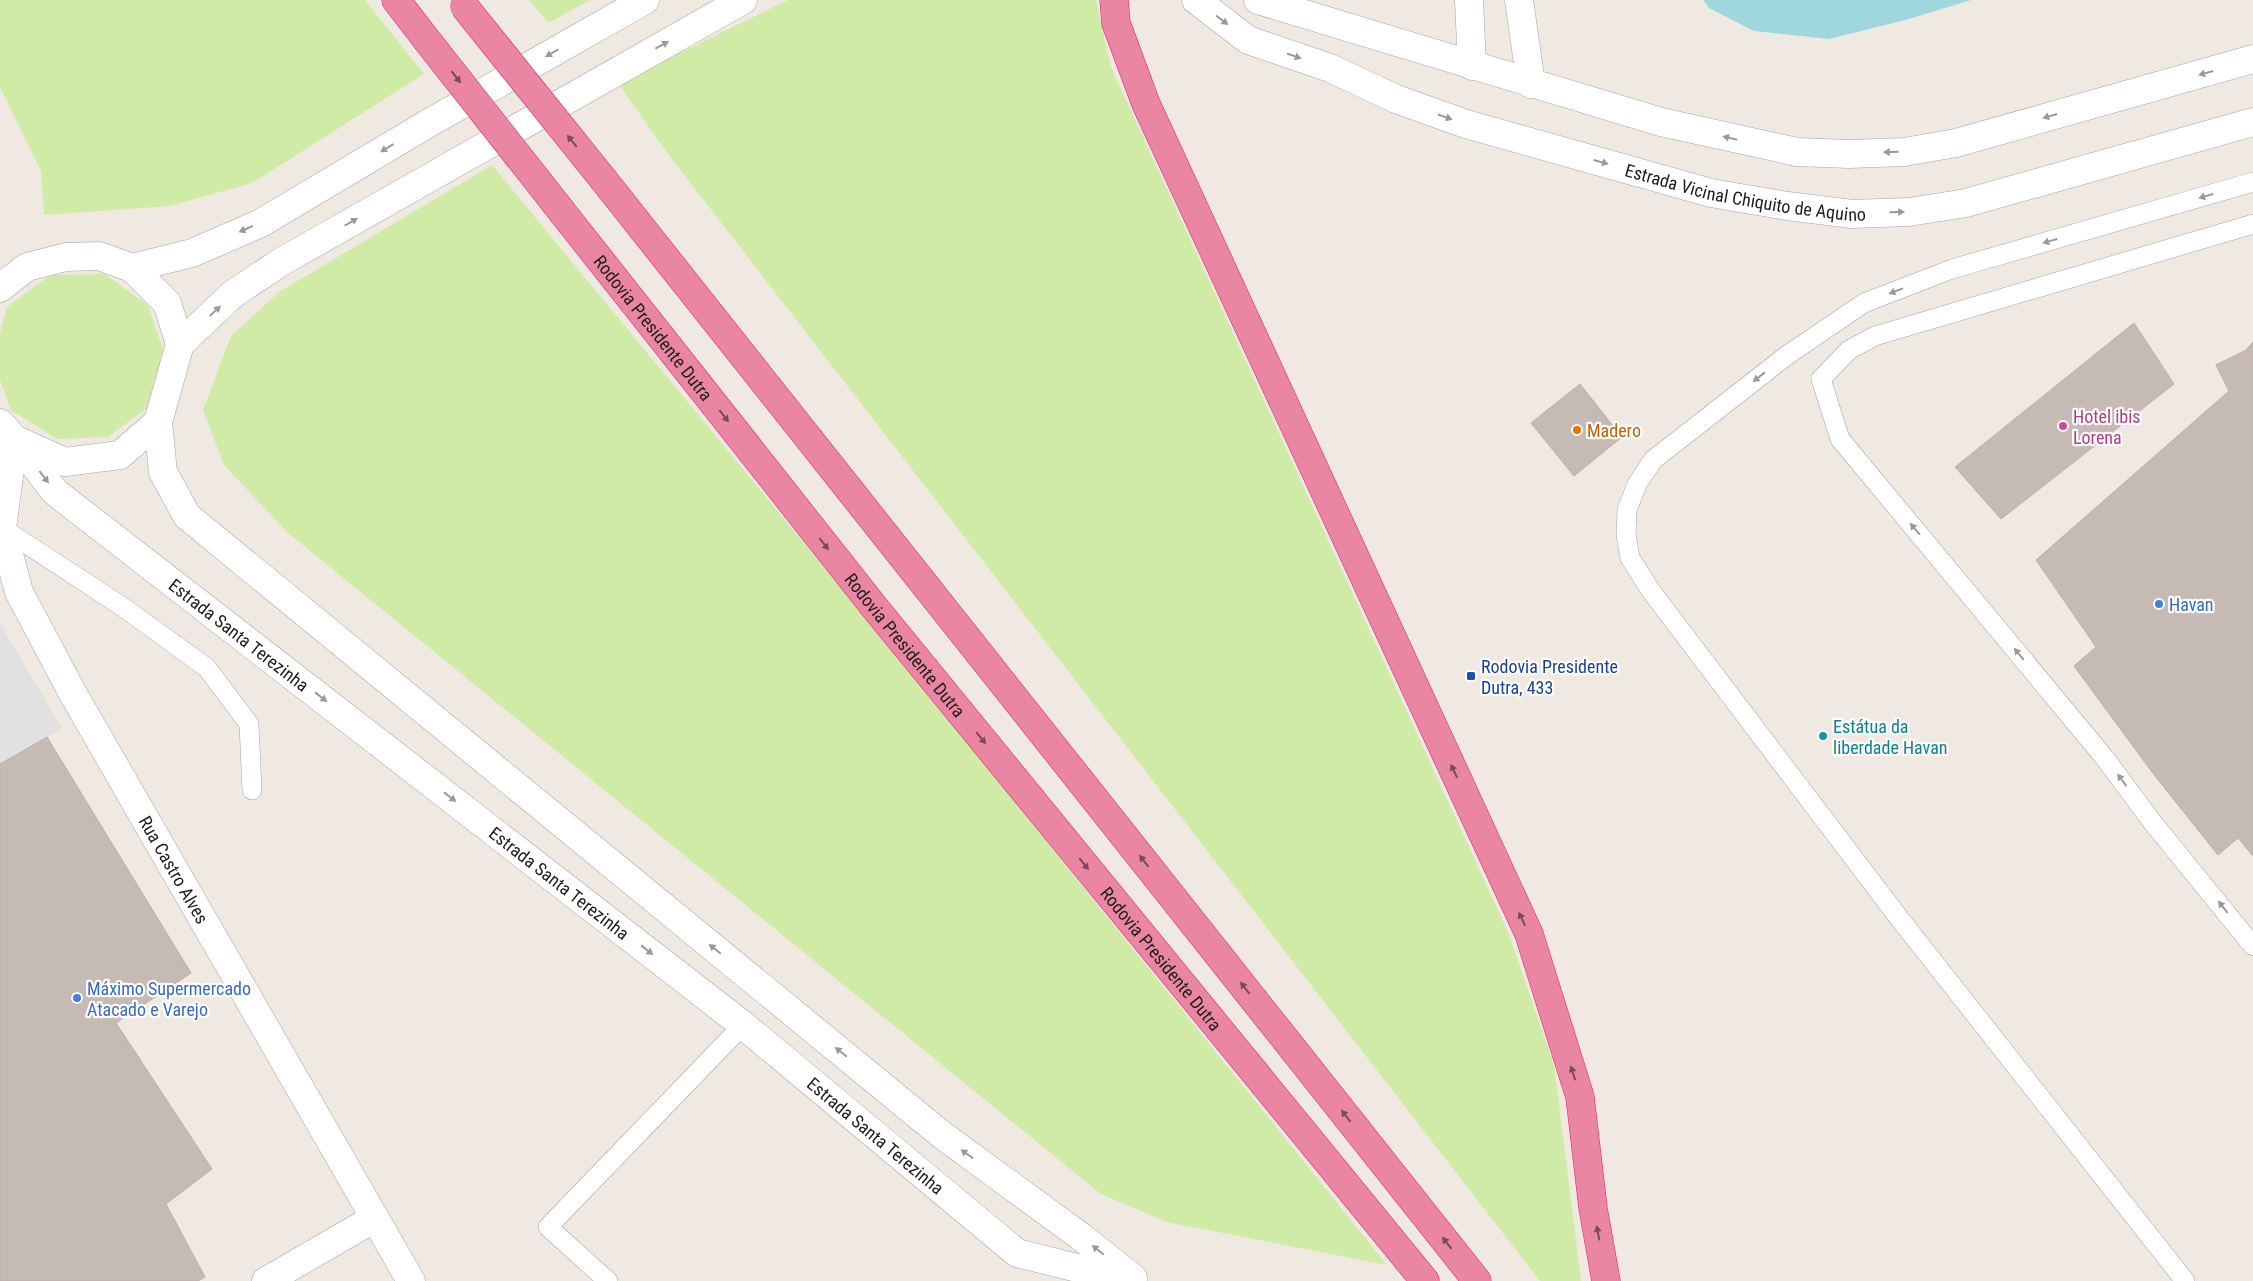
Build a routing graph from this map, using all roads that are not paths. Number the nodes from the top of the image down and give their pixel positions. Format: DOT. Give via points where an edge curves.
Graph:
graph roads {
  1 [pos="396,0"];
  2 [pos="645,0"];
  3 [pos="743,0"];
  4 [pos="1114,0"];
  5 [pos="1196,0"];
  6 [pos="1258,0"];
  7 [pos="1468,0"];
  8 [pos="1519,0"];
  9 [pos="462,3"];
  10 [pos="2253,59"];
  11 [pos="1472,66"];
  12 [pos="1531,84"];
  13 [pos="2253,122"];
  14 [pos="2253,182"];
  15 [pos="2253,224"];
  16 [pos="132,268"];
  17 [pos="0,288"];
  18 [pos="180,344"];
  19 [pos="158,422"];
  20 [pos="5,435"];
  21 [pos="2,528"];
  22 [pos="252,790"];
  23 [pos="2253,946"];
  24 [pos="743,1025"];
  25 [pos="375,1218"];
  26 [pos="266,1281"];
  27 [pos="411,1281"];
  28 [pos="608,1281"];
  29 [pos="1130,1281"];
  30 [pos="1136,1281"];
  31 [pos="1425,1281"];
  32 [pos="1478,1281"];
  33 [pos="1606,1281"];
  34 [pos="2185,1281"];
  1 -- 31 [label="highway, Rodovia Presidente Dutra, one-way, bridge" via="875,608"];
  2 -- 16 [label="street, one-way" via="260,223 192,253"];
  18 -- 3 [label="street, one-way" via="233,294 281,262"];
  33 -- 4 [label="highway, one-way" via="1593,1208 1580,1097 1529,934 1146,104 1116,23"];
  5 -- 13 [label="street, Estrada Vicinal Chiquito de Aquino, one-way" via="1248,40 1330,68 1396,99 1475,127 1711,193 1852,214 1909,212 1966,202"];
  6 -- 11 [label="street"];
  7 -- 11 [label="street"];
  8 -- 12 [label="street"];
  32 -- 9 [label="highway, one-way, bridge"];
  10 -- 12 [label="street, one-way" via="1956,143 1904,152 1849,154 1797,152 1738,140 1661,122"];
  11 -- 12 [label="street"];
  14 -- 34 [label="lane, one-way" via="1952,269 1864,303 1786,356 1653,460 1637,484 1627,510 1626,535 1630,558 1651,591 1899,918"];
  23 -- 15 [label="lane, one-way" via="2104,757 1840,439 1821,378 1849,350 1875,336"];
  16 -- 17 [label="street" via="99,256 66,257 27,267"];
  16 -- 18 [label="street" via="166,303"];
  18 -- 19 [label="street"];
  19 -- 20 [label="street" via="120,455 65,462"];
  30 -- 19 [label="street, one-way" via="1080,1236 942,1136 187,516 163,472"];
  20 -- 21 [label="street, Rua Castro Alves"];
  20 -- 24 [label="street, Estrada Santa Terezinha, one-way" via="55,492"];
  21 -- 22 [label="lane" via="123,607 207,668 249,724"];
  21 -- 25 [label="street, Rua Castro Alves" via="19,592 68,684"];
  24 -- 28 [label="lane" via="548,1228"];
  24 -- 29 [label="street, Estrada Santa Terezinha" via="1017,1253"];
  25 -- 26 [label="street"];
  25 -- 27 [label="street, Rua Castro Alves"];
}
